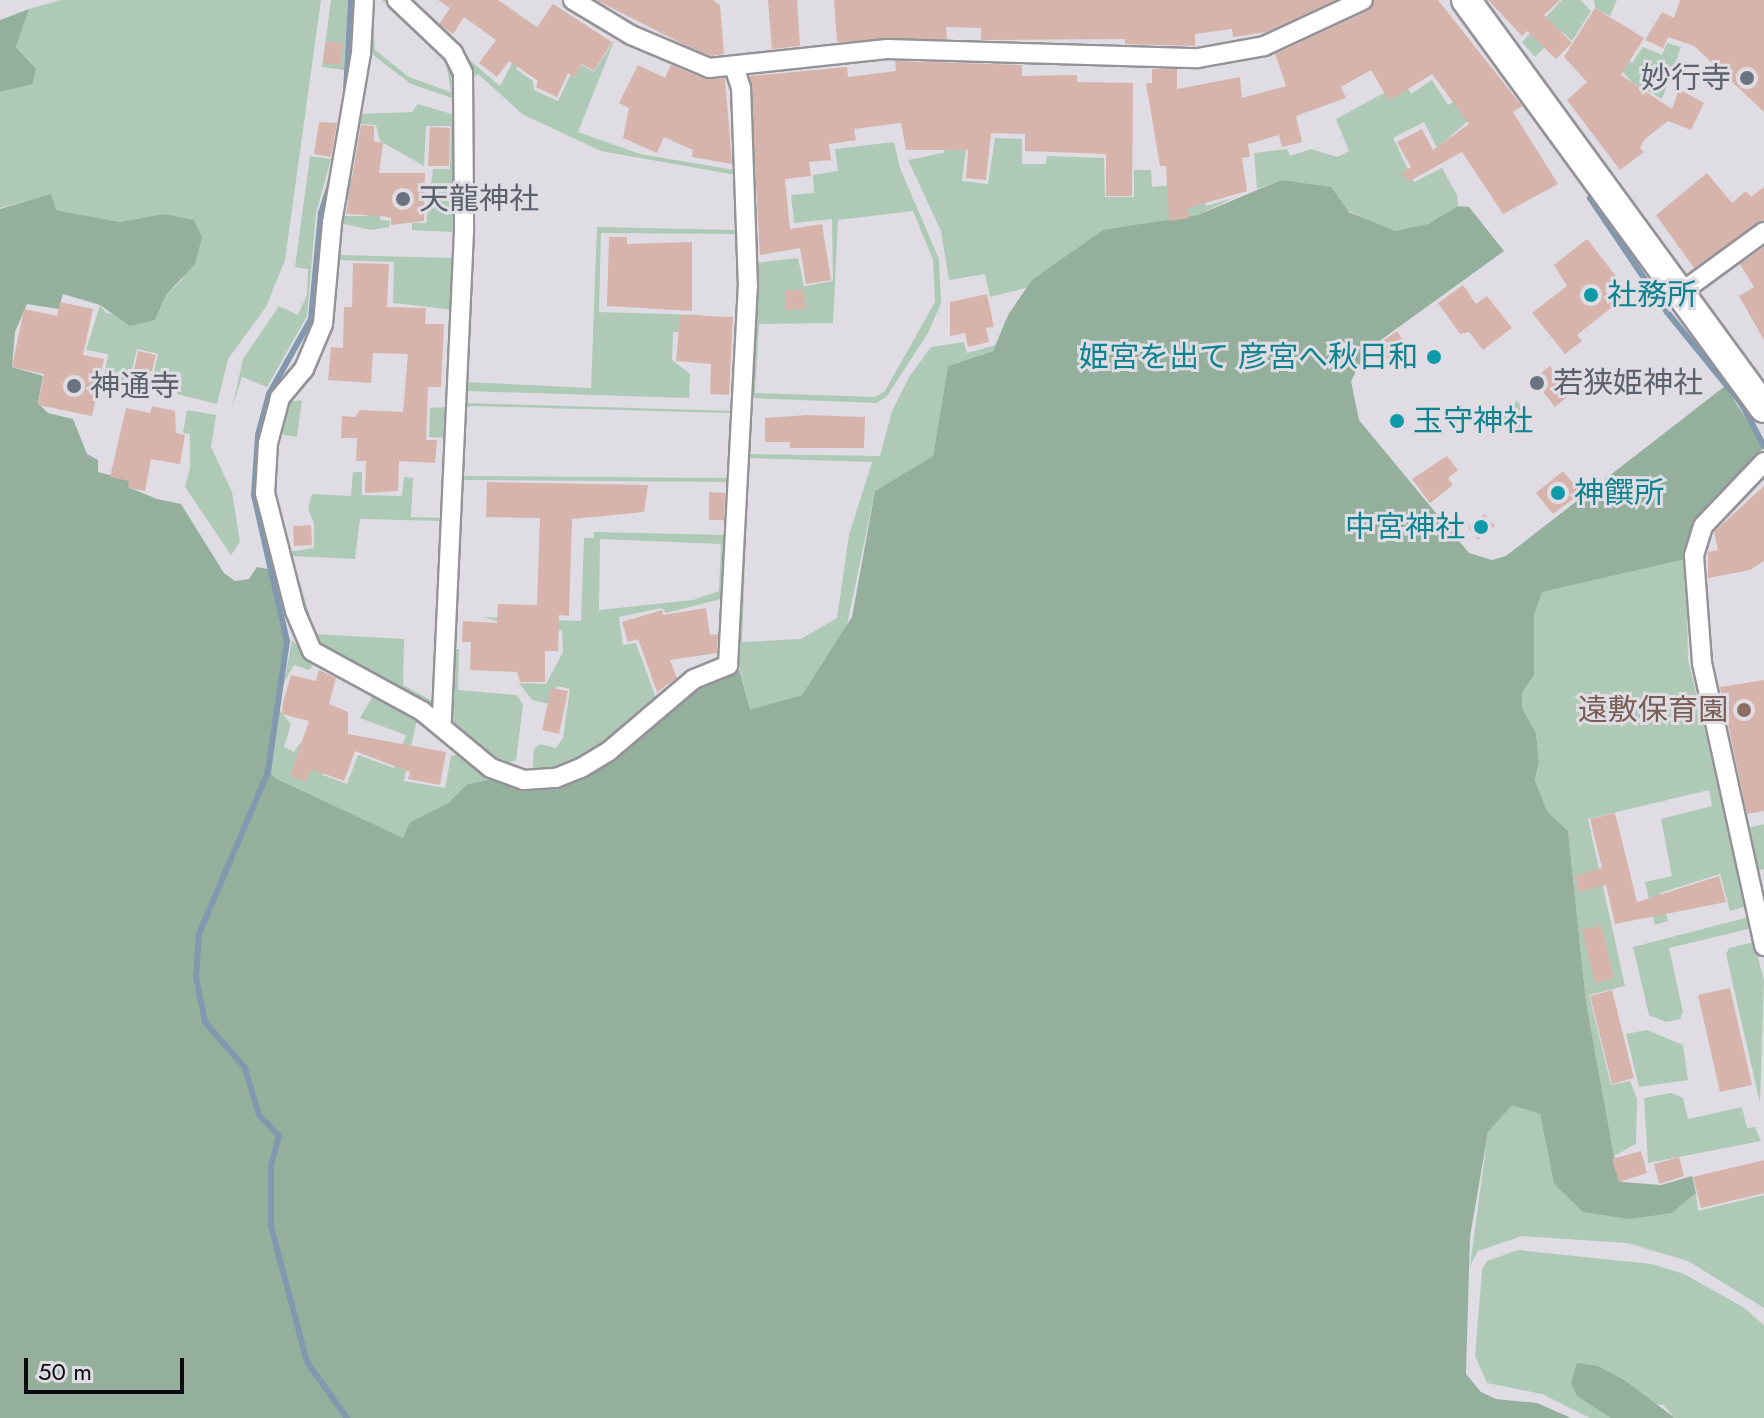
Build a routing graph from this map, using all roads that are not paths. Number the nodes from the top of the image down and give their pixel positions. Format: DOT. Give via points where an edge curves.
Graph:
graph roads {
  1 [pos="364,0"];
  2 [pos="397,0"];
  3 [pos="573,0"];
  4 [pos="1363,0"];
  5 [pos="1466,0"];
  6 [pos="734,66"];
  7 [pos="1764,232"];
  8 [pos="1683,291"];
  9 [pos="1764,408"];
  10 [pos="1764,462"];
  11 [pos="442,724"];
  12 [pos="1764,946"];
  1 -- 11 [label="street" via="323,324 304,369 280,398 268,443 265,493 295,611 312,651"];
  2 -- 11 [label="street" via="453,53 463,73 464,246"];
  3 -- 6 [label="street" via="695,65"];
  4 -- 6 [label="street" via="1264,46 1198,58 941,48"];
  5 -- 8 [label="main road"];
  6 -- 11 [label="street" via="744,143 748,287 728,665 694,679 609,751 556,778 524,780 491,768"];
  7 -- 8 [label="street"];
  8 -- 9 [label="main road"];
  10 -- 12 [label="street" via="1703,526 1694,556 1702,663"];
}
